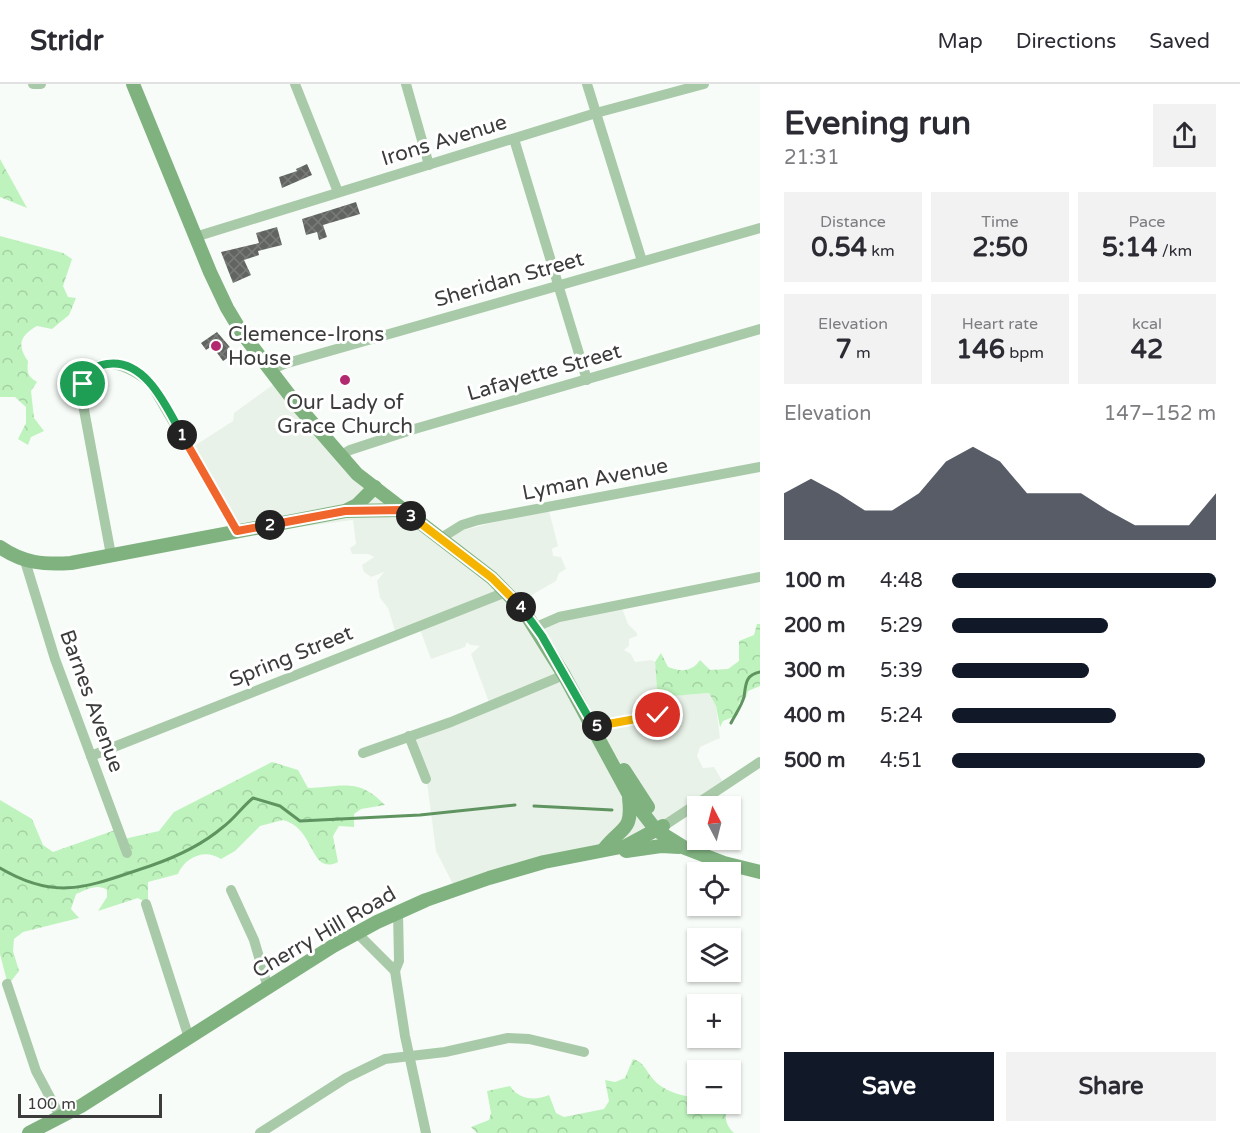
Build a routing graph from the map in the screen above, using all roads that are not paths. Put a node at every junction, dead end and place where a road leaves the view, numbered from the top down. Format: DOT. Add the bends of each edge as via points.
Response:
graph roads {
  1 [pos="33,84"];
  2 [pos="42,84"];
  3 [pos="133,84"];
  4 [pos="295,84"];
  5 [pos="406,84"];
  6 [pos="587,84"];
  7 [pos="704,84"];
  8 [pos="596,113"];
  9 [pos="514,139"];
  10 [pos="429,165"];
  11 [pos="338,192"];
  12 [pos="760,228"];
  13 [pos="195,237"];
  14 [pos="642,261"];
  15 [pos="559,284"];
  16 [pos="760,329"];
  17 [pos="271,370"];
  18 [pos="587,380"];
  19 [pos="340,456"];
  20 [pos="760,467"];
  21 [pos="357,474"];
  22 [pos="375,487"];
  23 [pos="351,508"];
  24 [pos="402,510"];
  25 [pos="237,531"];
  26 [pos="441,538"];
  27 [pos="0,547"];
  28 [pos="111,555"];
  29 [pos="25,561"];
  30 [pos="760,578"];
  31 [pos="506,592"];
  32 [pos="536,627"];
  33 [pos="564,675"];
  34 [pos="658,715"];
  35 [pos="594,727"];
  36 [pos="409,736"];
  37 [pos="363,753"];
  38 [pos="91,756"];
  39 [pos="760,762"];
  40 [pos="426,779"];
  41 [pos="628,795"];
  42 [pos="660,827"];
  43 [pos="685,848"];
  44 [pos="603,851"];
  45 [pos="127,853"];
  46 [pos="568,858"];
  47 [pos="760,870"];
  48 [pos="231,890"];
  49 [pos="146,904"];
  50 [pos="398,912"];
  51 [pos="357,933"];
  52 [pos="395,971"];
  53 [pos="7,984"];
  54 [pos="268,988"];
  55 [pos="189,1038"];
  56 [pos="584,1052"];
  57 [pos="409,1054"];
  58 [pos="61,1118"];
  59 [pos="29,1133"];
  60 [pos="260,1133"];
  61 [pos="426,1133"];
  1 -- 2 [label="street"];
  3 -- 13 [label="main road"];
  4 -- 11 [label="street"];
  5 -- 10 [label="street"];
  6 -- 8 [label="street"];
  7 -- 8 [label="street, Irons Avenue"];
  8 -- 9 [label="street, Irons Avenue"];
  8 -- 14 [label="street"];
  9 -- 10 [label="street, Irons Avenue"];
  9 -- 15 [label="street"];
  10 -- 11 [label="street, Irons Avenue"];
  11 -- 13 [label="street, Irons Avenue"];
  12 -- 14 [label="street, Sheridan Street"];
  13 -- 17 [label="main road" via="232,316"];
  14 -- 15 [label="street, Sheridan Street"];
  15 -- 17 [label="street, Sheridan Street"];
  15 -- 18 [label="street"];
  16 -- 18 [label="street, Lafayette Street"];
  17 -- 19 [label="main road"];
  18 -- 19 [label="street, Lafayette Street" via="411,430"];
  19 -- 21 [label="main road"];
  20 -- 26 [label="street, Lyman Avenue" via="478,520"];
  21 -- 22 [label="main road"];
  21 -- 23 [label="main road" via="357,494"];
  22 -- 23 [label="main road"];
  22 -- 24 [label="main road"];
  23 -- 24 [label="main road"];
  23 -- 25 [label="main road"];
  24 -- 26 [label="main road"];
  25 -- 28 [label="main road"];
  25 -- 28 [label="street" via="151,384 130,368 117,364 98,366 85,378 82,399"];
  26 -- 31 [label="main road"];
  27 -- 29 [label="main road"];
  28 -- 29 [label="main road" via="59,564"];
  29 -- 38 [label="street, Barnes Avenue" via="55,659"];
  30 -- 32 [label="street" via="559,616"];
  31 -- 32 [label="main road"];
  31 -- 38 [label="street, Spring Street"];
  32 -- 33 [label="main road"];
  33 -- 35 [label="main road"];
  33 -- 36 [label="street"];
  34 -- 35 [label="street"];
  35 -- 41 [label="main road"];
  35 -- 42 [label="main road"];
  36 -- 37 [label="street"];
  36 -- 40 [label="street"];
  38 -- 45 [label="street, Barnes Avenue"];
  39 -- 42 [label="street"];
  41 -- 42 [label="main road"];
  41 -- 44 [label="main road" via="631,811 627,826"];
  42 -- 43 [label="main road"];
  42 -- 44 [label="main road, Cherry Hill Road" via="626,846"];
  42 -- 47 [label="main road"];
  43 -- 46 [label="main road" via="661,846"];
  43 -- 47 [label="main road" via="724,863"];
  44 -- 46 [label="main road, Cherry Hill Road"];
  46 -- 50 [label="main road, Cherry Hill Road" via="489,878"];
  48 -- 54 [label="street" via="254,940"];
  49 -- 55 [label="street"];
  50 -- 51 [label="main road, Cherry Hill Road"];
  50 -- 52 [label="street" via="399,960"];
  51 -- 52 [label="street"];
  51 -- 54 [label="main road, Cherry Hill Road"];
  52 -- 57 [label="street"];
  53 -- 58 [label="street" via="36,1071"];
  54 -- 55 [label="main road, Cherry Hill Road"];
  55 -- 58 [label="main road, Cherry Hill Road"];
  56 -- 57 [label="street" via="508,1038 445,1052"];
  57 -- 60 [label="street" via="361,1070"];
  57 -- 61 [label="street"];
  58 -- 59 [label="main road, Cherry Hill Road"];
}
